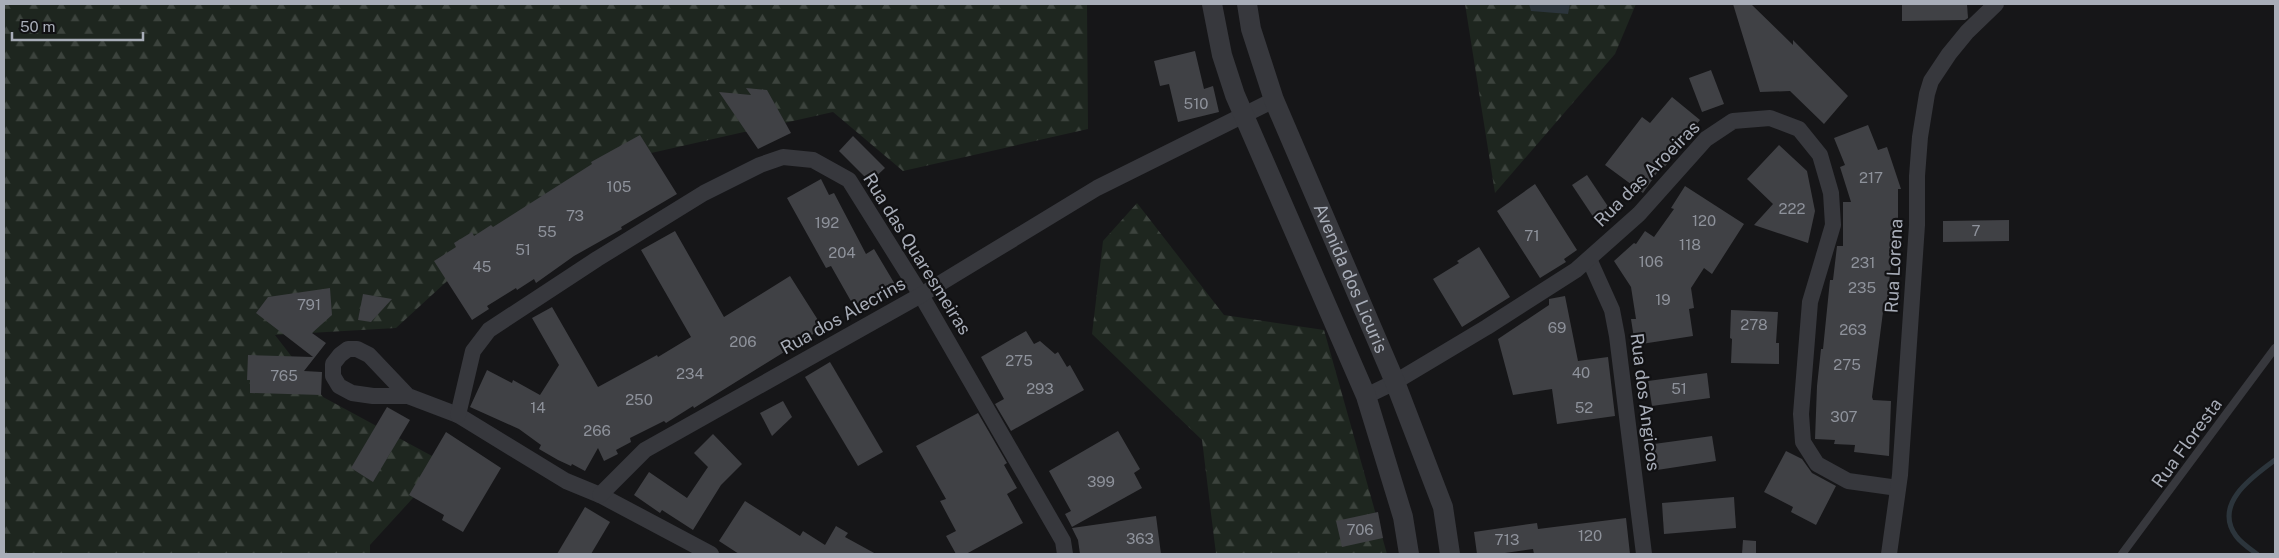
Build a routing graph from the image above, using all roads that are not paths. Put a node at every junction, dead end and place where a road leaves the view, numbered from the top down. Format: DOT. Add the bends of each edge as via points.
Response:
graph roads {
  1 [pos="1212,4"];
  2 [pos="1246,4"];
  3 [pos="1996,4"];
  4 [pos="1274,100"];
  5 [pos="1244,115"];
  6 [pos="1589,259"];
  7 [pos="921,295"];
  8 [pos="2275,348"];
  9 [pos="1395,382"];
  10 [pos="408,396"];
  11 [pos="1366,396"];
  12 [pos="458,415"];
  13 [pos="1898,488"];
  14 [pos="600,495"];
  15 [pos="711,554"];
  16 [pos="1065,554"];
  17 [pos="1409,554"];
  18 [pos="1450,554"];
  19 [pos="1644,554"];
  20 [pos="1888,554"];
  21 [pos="2122,554"];
  1 -- 5 [label="street, Avenida dos Licuris" via="1222,55"];
  2 -- 4 [label="street, Avenida dos Licuris"];
  3 -- 13 [label="street, Rua Lorena" via="1949,54 1927,94 1917,176 1918,225"];
  4 -- 5 [label="street, Rua dos Alecrins"];
  4 -- 9 [label="street, Avenida dos Licuris"];
  5 -- 7 [label="street, Rua dos Alecrins" via="1097,188"];
  5 -- 11 [label="street, Avenida dos Licuris"];
  6 -- 9 [label="street, Rua das Aroeiras" via="1487,327"];
  6 -- 13 [label="street, Rua das Aroeiras" via="1639,214 1706,139 1733,121 1770,118 1799,130 1820,155 1831,193 1833,225 1810,302 1802,397 1803,442 1817,464 1848,481"];
  6 -- 19 [label="street, Rua dos Angicos" via="1612,310 1618,336"];
  7 -- 12 [label="street, Rua das Quaresmeiras" via="849,180 813,160 782,157 704,193 489,330 473,351"];
  7 -- 14 [label="street, Rua dos Alecrins" via="646,450"];
  7 -- 16 [label="street, Rua das Quaresmeiras" via="1063,541"];
  8 -- 21 [label="lane, Rua Floresta"];
  9 -- 11 [label="street, Rua das Aroeiras"];
  9 -- 18 [label="street, Avenida dos Licuris" via="1443,507"];
  10 -- 12 [label="street"];
  11 -- 17 [label="street, Avenida dos Licuris" via="1403,517"];
  12 -- 14 [label="street" via="566,481"];
  13 -- 20 [label="street, Rua Lorena"];
  14 -- 15 [label="street"];
}
